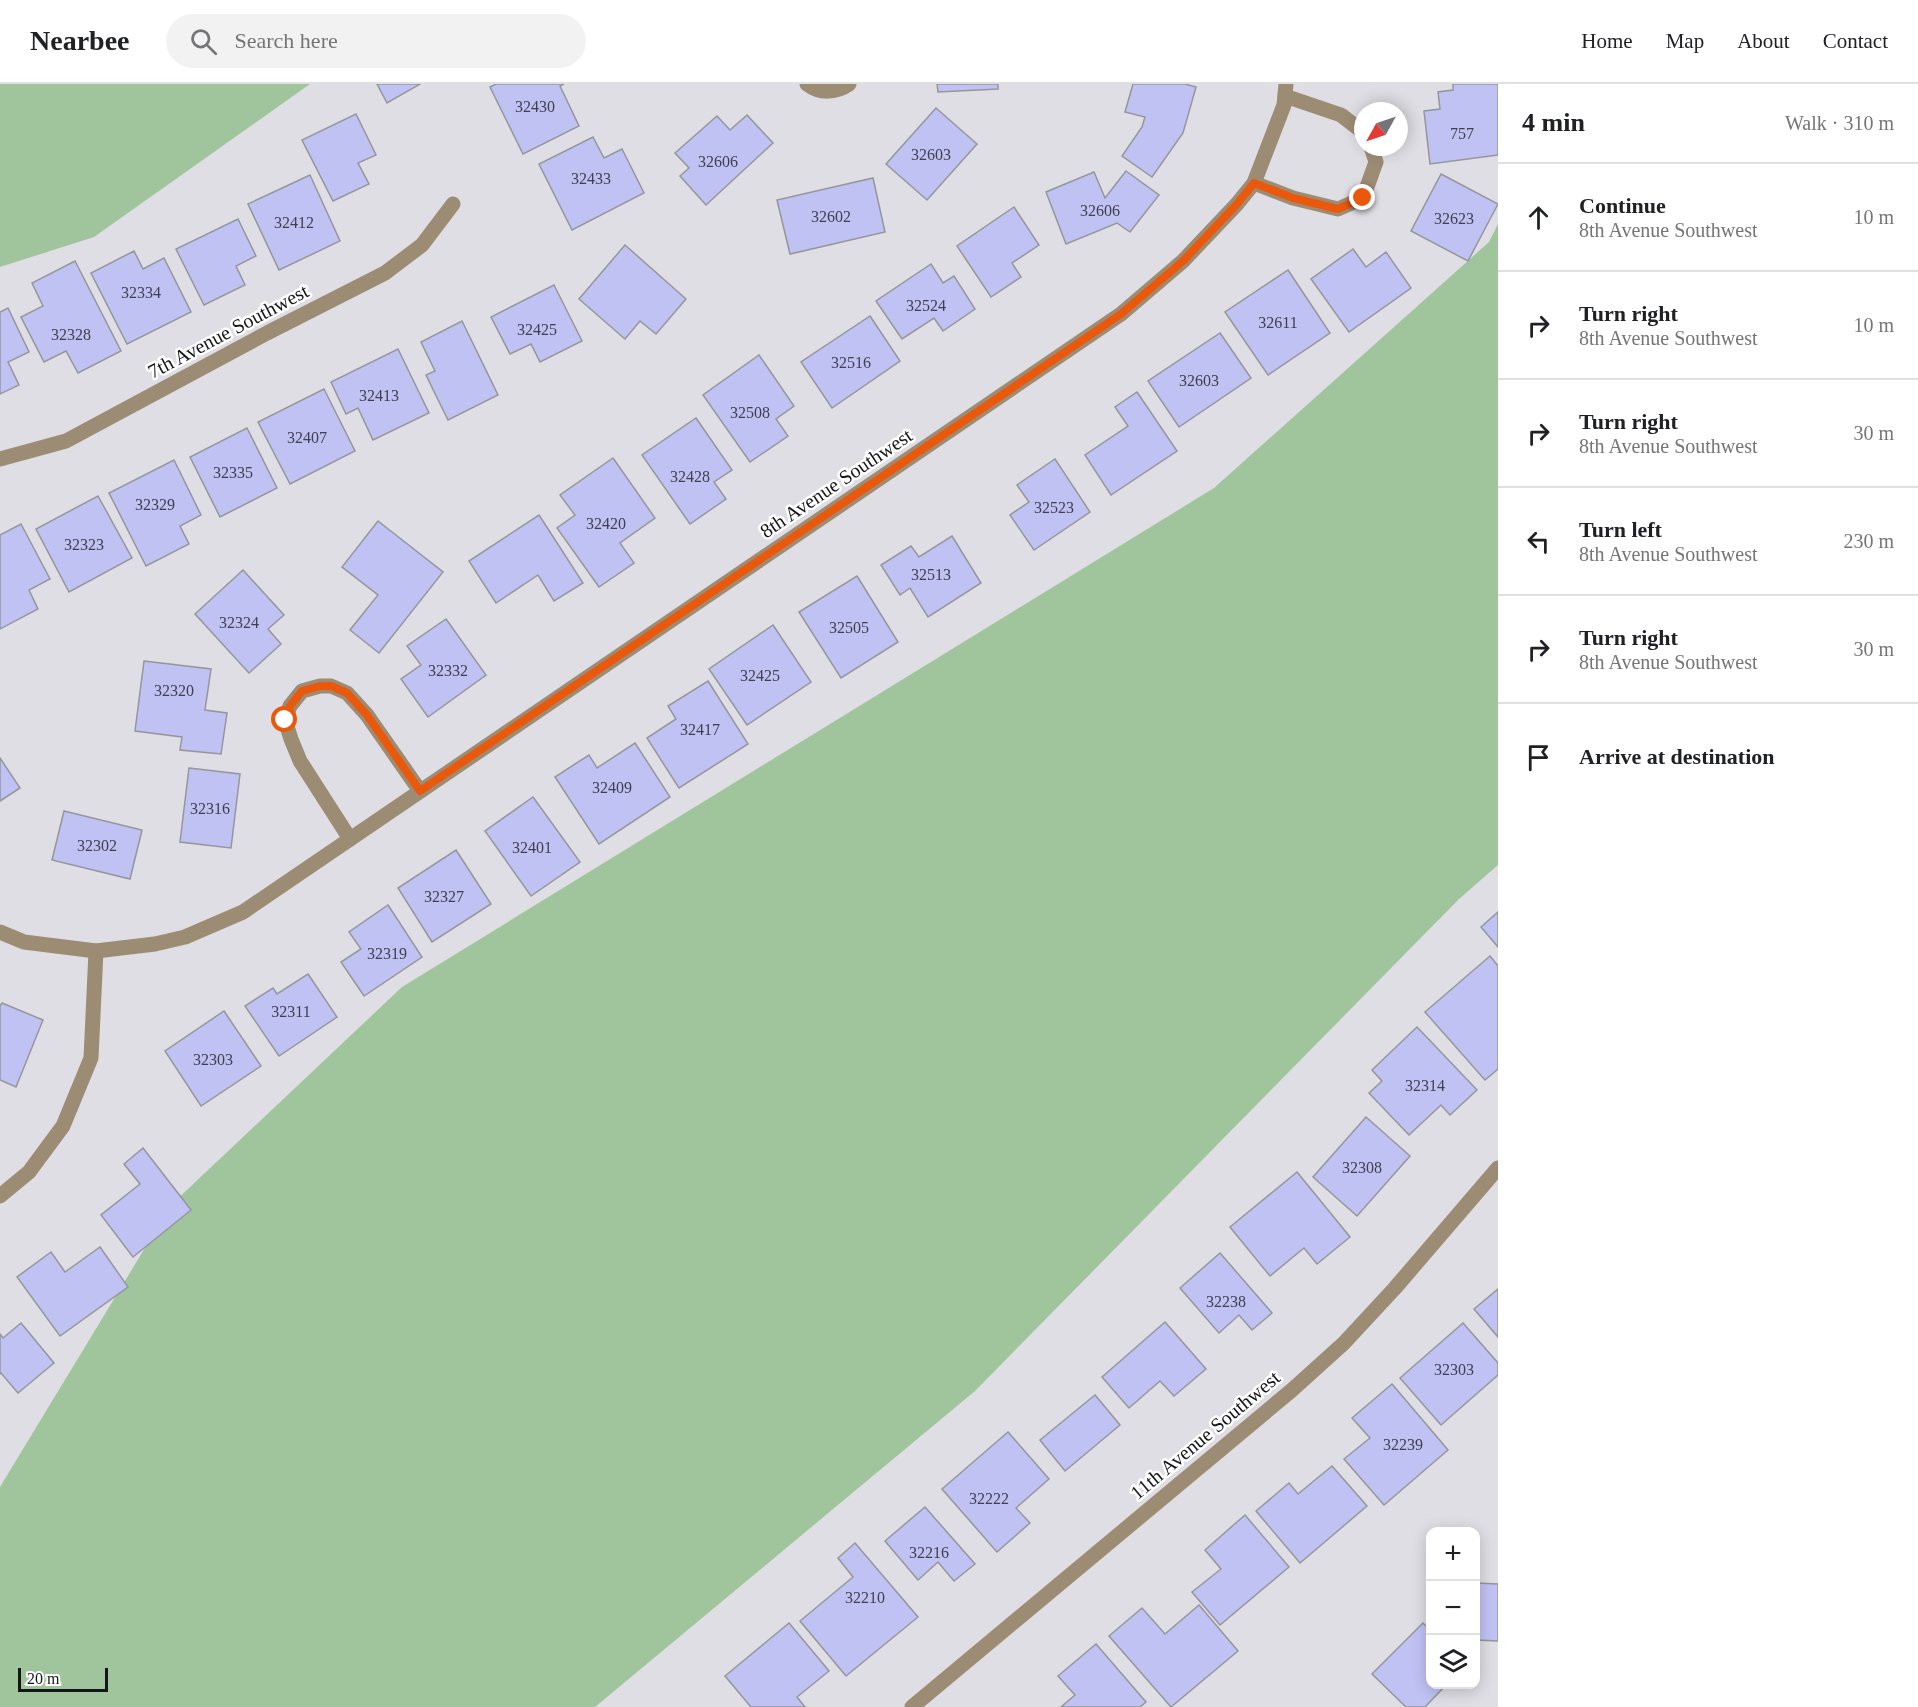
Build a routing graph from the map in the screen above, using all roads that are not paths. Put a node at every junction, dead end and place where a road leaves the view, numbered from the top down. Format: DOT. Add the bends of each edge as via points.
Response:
graph roads {
  1 [pos="807,84"];
  2 [pos="849,84"];
  3 [pos="1286,90"];
  4 [pos="1354,125"];
  5 [pos="1374,156"];
  6 [pos="1254,183"];
  7 [pos="453,204"];
  8 [pos="0,459"];
  9 [pos="420,791"];
  10 [pos="350,839"];
  11 [pos="0,932"];
  12 [pos="96,951"];
  13 [pos="1498,1168"];
  14 [pos="0,1196"];
  15 [pos="912,1707"];
  1 -- 2 [label="street" via="824,91"];
  3 -- 4 [label="street"];
  3 -- 6 [label="street, 8th Avenue Southwest" via="1270,146"];
  5 -- 6 [label="street" via="1376,162 1363,198 1338,209"];
  6 -- 9 [label="street, 8th Avenue Southwest" via="1183,261 1121,314"];
  7 -- 8 [label="street, 7th Avenue Southwest" via="422,245 385,273 66,441"];
  9 -- 10 [label="street, 8th Avenue Southwest"];
  9 -- 10 [label="street" via="347,693 331,686 302,691 285,720 291,739 300,761"];
  10 -- 12 [label="street, 8th Avenue Southwest" via="243,912 185,937"];
  11 -- 12 [label="street, 8th Avenue Southwest" via="24,942"];
  12 -- 14 [label="street" via="91,1058 63,1126 29,1172"];
  13 -- 15 [label="street, 11th Avenue Southwest" via="1344,1343"];
}
